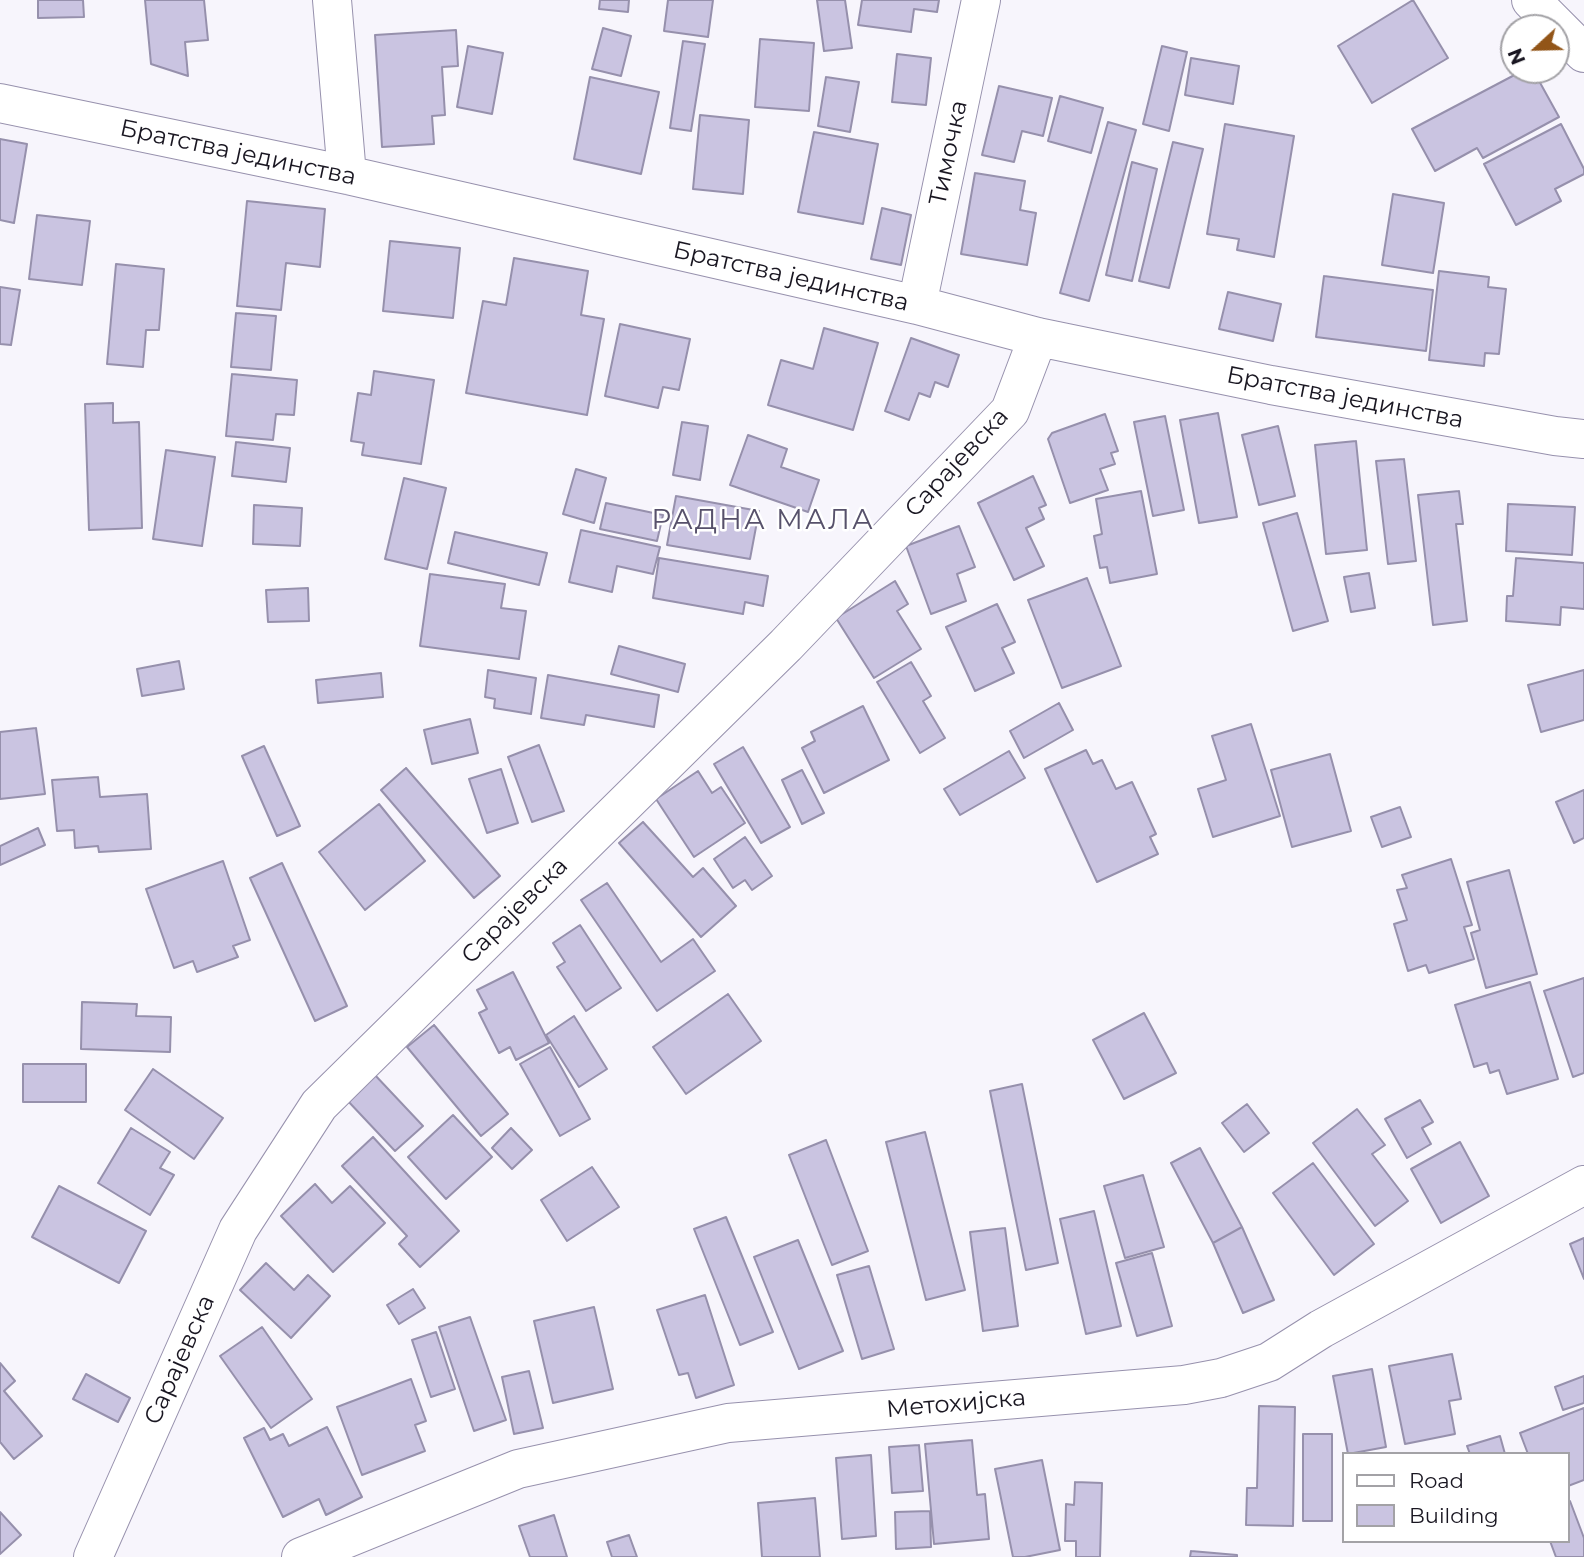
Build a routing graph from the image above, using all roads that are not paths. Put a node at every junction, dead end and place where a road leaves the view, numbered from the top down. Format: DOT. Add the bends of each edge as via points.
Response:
graph roads {
  1 [pos="332,0"];
  2 [pos="981,0"];
  3 [pos="1531,0"];
  4 [pos="1584,54"];
  5 [pos="0,103"];
  6 [pos="347,175"];
  7 [pos="917,305"];
  8 [pos="1038,337"];
  9 [pos="1584,439"];
  10 [pos="1584,1185"];
  11 [pos="93,1557"];
  12 [pos="301,1557"];
  1 -- 6 [label="street"];
  2 -- 7 [label="street, Тимочка"];
  3 -- 4 [label="street"];
  5 -- 6 [label="street, Братства јединства"];
  6 -- 7 [label="street, Братства јединства"];
  7 -- 8 [label="street, Братства јединства"];
  8 -- 9 [label="street, Братства јединства" via="1271,385"];
  8 -- 11 [label="street, Сарајевска" via="1010,411 786,645 319,1105 237,1230"];
  10 -- 12 [label="street, Метохијска" via="1269,1362 1221,1378 1184,1385 728,1423 518,1469"];
}
